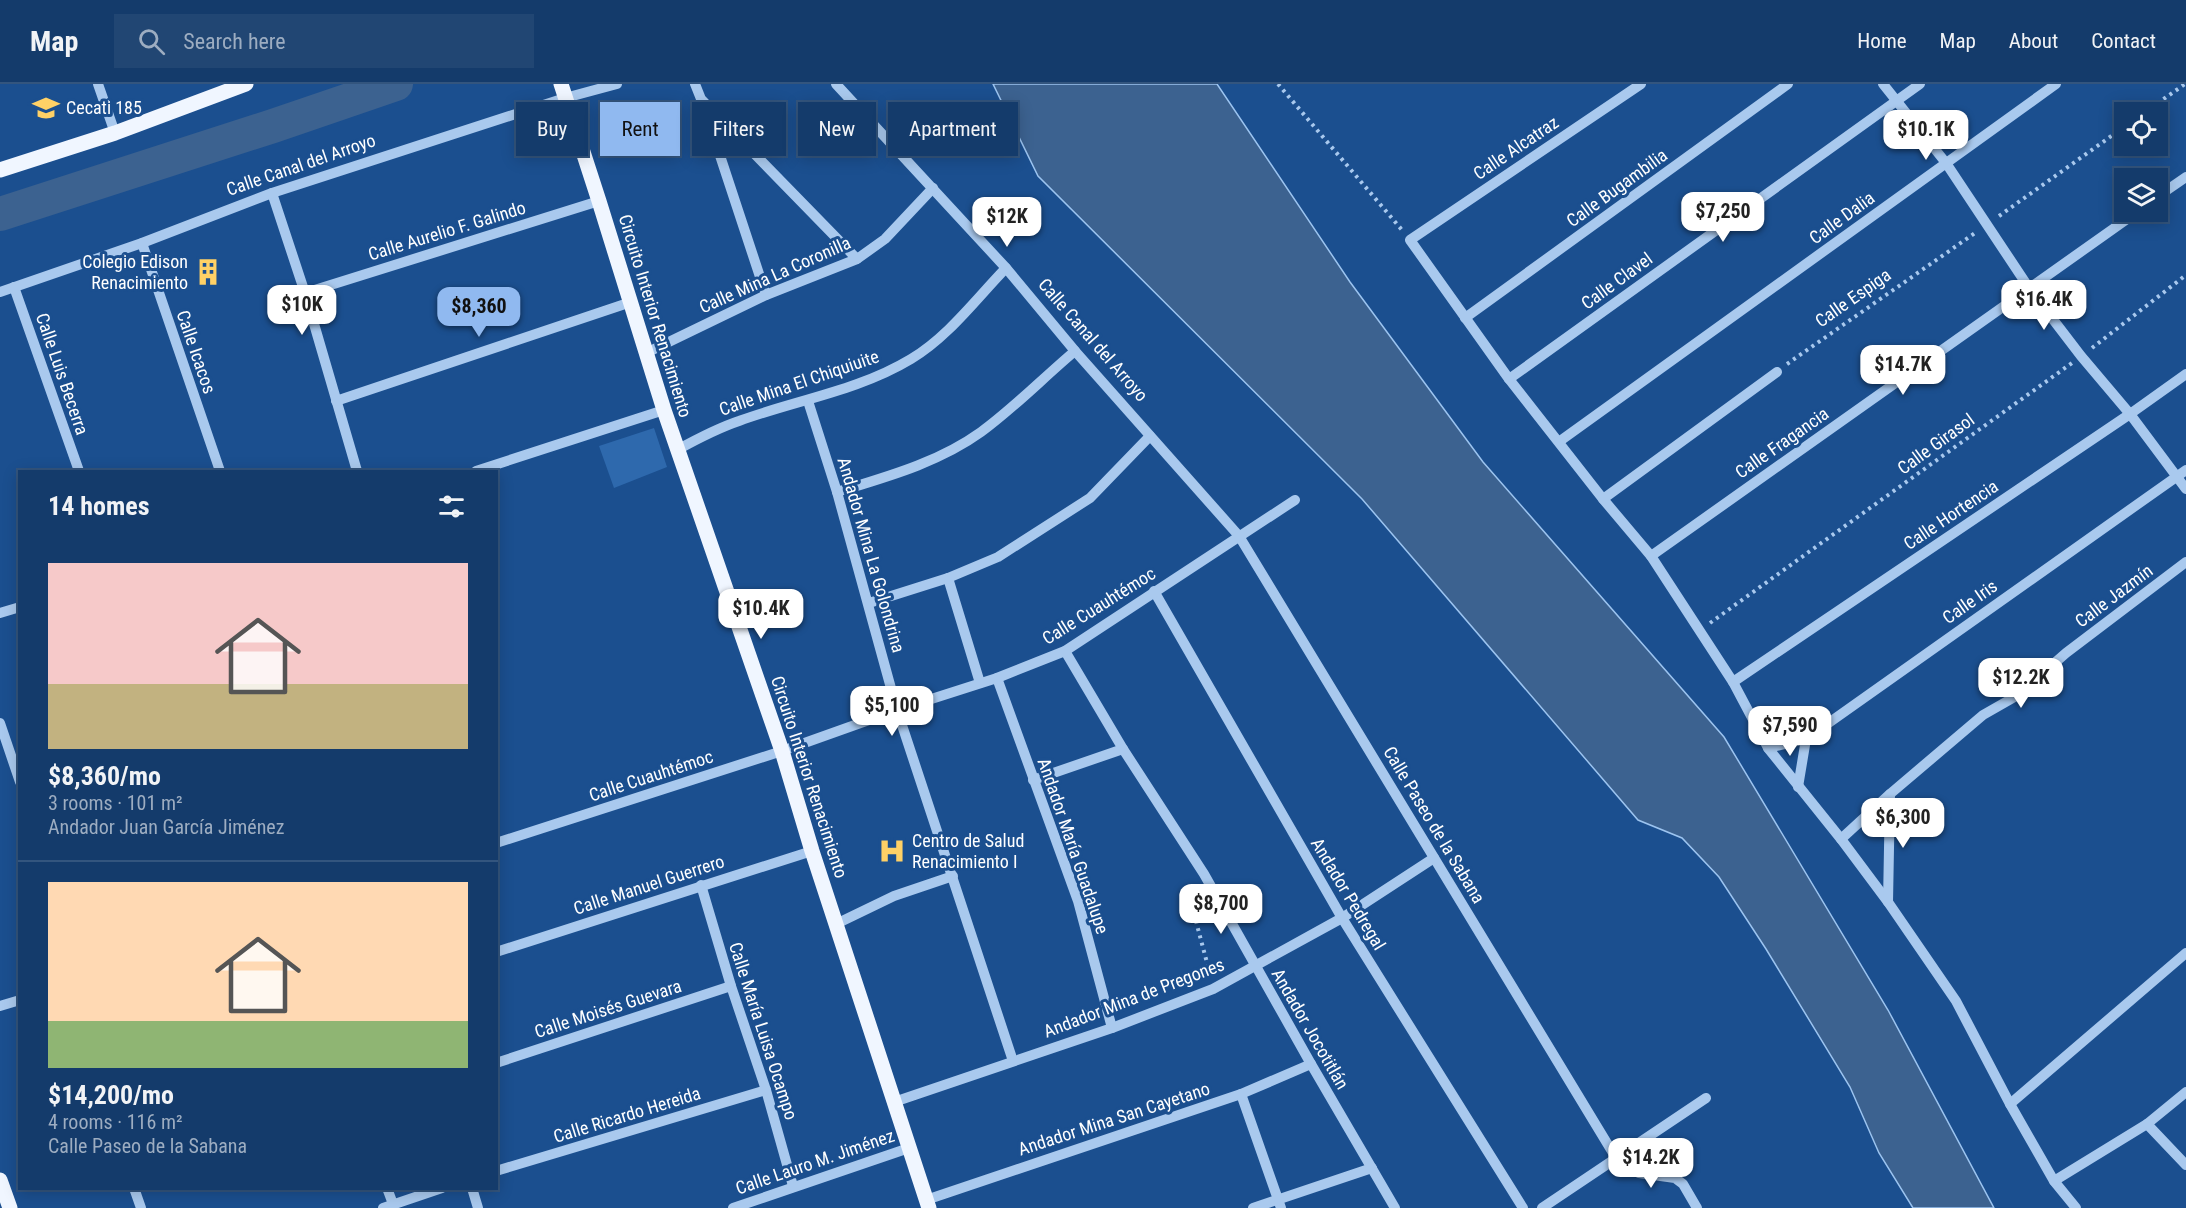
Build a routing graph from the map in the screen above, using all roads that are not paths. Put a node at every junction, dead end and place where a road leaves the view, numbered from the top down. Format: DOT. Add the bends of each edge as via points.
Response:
graph roads {
  1 [pos="98,84"];
  2 [pos="246,84"];
  3 [pos="617,84"];
  4 [pos="695,84"];
  5 [pos="836,84"];
  6 [pos="1641,84"];
  7 [pos="1788,84"];
  8 [pos="1883,84"];
  9 [pos="1920,84"];
  10 [pos="2056,84"];
  11 [pos="218,89"];
  12 [pos="563,91"];
  13 [pos="701,99"];
  14 [pos="1897,101"];
  15 [pos="115,133"];
  16 [pos="1946,163"];
  17 [pos="0,170"];
  18 [pos="2186,177"];
  19 [pos="933,188"];
  20 [pos="2168,189"];
  21 [pos="272,193"];
  22 [pos="599,201"];
  23 [pos="2123,222"];
  24 [pos="142,243"];
  25 [pos="857,259"];
  26 [pos="1006,268"];
  27 [pos="14,287"];
  28 [pos="2029,288"];
  29 [pos="0,292"];
  30 [pos="305,292"];
  31 [pos="765,295"];
  32 [pos="631,302"];
  33 [pos="1465,318"];
  34 [pos="1075,351"];
  35 [pos="646,352"];
  36 [pos="1777,372"];
  37 [pos="2186,374"];
  38 [pos="1509,379"];
  39 [pos="336,401"];
  40 [pos="808,401"];
  41 [pos="664,410"];
  42 [pos="2130,414"];
  43 [pos="1150,436"];
  44 [pos="1560,441"];
  45 [pos="677,450"];
  46 [pos="79,470"];
  47 [pos="220,470"];
  48 [pos="357,470"];
  49 [pos="479,470"];
  50 [pos="2182,474"];
  51 [pos="2186,489"];
  52 [pos="837,492"];
  53 [pos="1604,499"];
  54 [pos="1294,500"];
  55 [pos="1239,537"];
  56 [pos="1651,556"];
  57 [pos="2186,562"];
  58 [pos="948,578"];
  59 [pos="1154,591"];
  60 [pos="869,603"];
  61 [pos="18,608"];
  62 [pos="0,613"];
  63 [pos="1065,651"];
  64 [pos="997,678"];
  65 [pos="1733,681"];
  66 [pos="980,683"];
  67 [pos="897,710"];
  68 [pos="0,723"];
  69 [pos="1806,739"];
  70 [pos="1122,748"];
  71 [pos="1768,748"];
  72 [pos="782,751"];
  73 [pos="18,776"];
  74 [pos="1033,780"];
  75 [pos="1798,787"];
  76 [pos="1890,794"];
  77 [pos="1841,839"];
  78 [pos="498,842"];
  79 [pos="812,851"];
  80 [pos="1434,858"];
  81 [pos="953,876"];
  82 [pos="700,885"];
  83 [pos="1888,902"];
  84 [pos="1342,918"];
  85 [pos="836,924"];
  86 [pos="498,951"];
  87 [pos="2186,952"];
  88 [pos="1255,967"];
  89 [pos="730,986"];
  90 [pos="18,1001"];
  91 [pos="0,1006"];
  92 [pos="1112,1028"];
  93 [pos="1013,1061"];
  94 [pos="498,1062"];
  95 [pos="1311,1064"];
  96 [pos="766,1090"];
  97 [pos="2186,1092"];
  98 [pos="1241,1094"];
  99 [pos="1706,1098"];
  100 [pos="894,1102"];
  101 [pos="2010,1104"];
  102 [pos="2147,1124"];
  103 [pos="909,1148"];
  104 [pos="1616,1158"];
  105 [pos="2186,1165"];
  106 [pos="1372,1168"];
  107 [pos="498,1170"];
  108 [pos="0,1180"];
  109 [pos="2054,1181"];
  110 [pos="793,1186"];
  111 [pos="135,1190"];
  112 [pos="387,1190"];
  113 [pos="436,1190"];
  114 [pos="473,1190"];
  115 [pos="927,1204"];
  116 [pos="1280,1204"];
  117 [pos="388,1206"];
  118 [pos="10,1208"];
  119 [pos="141,1208"];
  120 [pos="478,1208"];
  121 [pos="733,1208"];
  122 [pos="1253,1208"];
  123 [pos="1395,1208"];
  124 [pos="1523,1208"];
  125 [pos="1542,1208"];
  126 [pos="1698,1208"];
  127 [pos="2076,1208"];
  1 -- 15 [label="street"];
  2 -- 11 [label="main road"];
  3 -- 12 [label="street, Calle Canal del Arroyo"];
  4 -- 13 [label="street"];
  5 -- 19 [label="street, Calle Canal del Arroyo"];
  6 -- 33 [label="street, Calle Alcatraz" via="1410,240"];
  7 -- 33 [label="street, Calle Bugambilia"];
  8 -- 14 [label="street"];
  9 -- 14 [label="street, Calle Clavel"];
  10 -- 16 [label="street, Calle Dalia"];
  11 -- 15 [label="main road"];
  12 -- 21 [label="street, Calle Canal del Arroyo"];
  12 -- 22 [label="main road, Circuito Interior Renacimiento"];
  13 -- 25 [label="street"];
  13 -- 31 [label="street"];
  14 -- 16 [label="street"];
  14 -- 38 [label="street, Calle Clavel"];
  15 -- 17 [label="main road"];
  16 -- 28 [label="street"];
  16 -- 44 [label="street, Calle Dalia"];
  18 -- 20 [label="street"];
  19 -- 25 [label="street, Calle Mina La Coronilla" via="885,239"];
  19 -- 26 [label="street, Calle Canal del Arroyo"];
  21 -- 24 [label="street, Calle Canal del Arroyo"];
  21 -- 30 [label="street"];
  22 -- 30 [label="street, Calle Aurelio F. Galindo"];
  22 -- 32 [label="main road, Circuito Interior Renacimiento"];
  23 -- 28 [label="street, Calle Fragancia"];
  24 -- 27 [label="street, Calle Canal del Arroyo"];
  24 -- 47 [label="street, Calle Icacos"];
  25 -- 31 [label="street, Calle Mina La Coronilla"];
  26 -- 34 [label="street, Calle Canal del Arroyo"];
  26 -- 40 [label="street, Calle Mina El Chiquiuite" via="935,343 910,360"];
  27 -- 29 [label="street, Calle Canal del Arroyo"];
  27 -- 46 [label="street, Calle Luis Becerra"];
  28 -- 42 [label="street"];
  28 -- 56 [label="street, Calle Fragancia"];
  30 -- 39 [label="street"];
  31 -- 35 [label="street, Calle Mina La Coronilla"];
  32 -- 35 [label="main road, Circuito Interior Renacimiento"];
  32 -- 39 [label="street"];
  33 -- 38 [label="street"];
  34 -- 43 [label="street, Calle Canal del Arroyo"];
  34 -- 52 [label="street" via="980,432 896,475"];
  35 -- 41 [label="main road, Circuito Interior Renacimiento"];
  36 -- 53 [label="street"];
  37 -- 42 [label="street, Calle Hortencia"];
  38 -- 44 [label="street"];
  39 -- 48 [label="street"];
  40 -- 45 [label="street, Calle Mina El Chiquiuite" via="740,420"];
  40 -- 52 [label="street, Andador Mina La Golondrina"];
  41 -- 45 [label="main road, Circuito Interior Renacimiento"];
  41 -- 49 [label="street"];
  42 -- 50 [label="street"];
  42 -- 65 [label="street, Calle Hortencia"];
  43 -- 55 [label="street, Calle Paseo de la Sabana"];
  43 -- 58 [label="street" via="1089,498 998,556"];
  44 -- 53 [label="street"];
  45 -- 72 [label="main road, Circuito Interior Renacimiento"];
  50 -- 51 [label="street"];
  50 -- 69 [label="street, Calle Iris"];
  52 -- 60 [label="street, Andador Mina La Golondrina"];
  53 -- 56 [label="street"];
  54 -- 55 [label="street, Calle Cuauhtémoc"];
  55 -- 59 [label="street, Calle Cuauhtémoc"];
  55 -- 80 [label="street, Calle Paseo de la Sabana"];
  56 -- 65 [label="street"];
  57 -- 76 [label="street, Calle Jazmín" via="2066,653 2018,695 1983,715"];
  58 -- 60 [label="street"];
  58 -- 66 [label="street"];
  59 -- 63 [label="street, Calle Cuauhtémoc"];
  59 -- 84 [label="street, Andador Pedregal"];
  60 -- 67 [label="street, Andador Mina La Golondrina"];
  61 -- 62 [label="street"];
  63 -- 64 [label="street, Calle Cuauhtémoc"];
  63 -- 70 [label="street, Andador Jocotitlán"];
  64 -- 66 [label="street, Calle Cuauhtémoc"];
  64 -- 74 [label="street, Andador María Guadalupe"];
  65 -- 71 [label="street"];
  66 -- 67 [label="street, Calle Cuauhtémoc"];
  67 -- 72 [label="street, Calle Cuauhtémoc"];
  67 -- 81 [label="street, Andador Mina La Golondrina"];
  68 -- 73 [label="street"];
  69 -- 71 [label="street, Calle Iris"];
  69 -- 75 [label="street"];
  70 -- 74 [label="street"];
  70 -- 88 [label="street, Andador Jocotitlán" via="1204,874"];
  71 -- 75 [label="street"];
  72 -- 78 [label="street, Calle Cuauhtémoc"];
  72 -- 79 [label="main road, Circuito Interior Renacimiento"];
  74 -- 92 [label="street, Andador María Guadalupe" via="1078,901"];
  75 -- 77 [label="street"];
  76 -- 77 [label="street, Calle Jazmín"];
  76 -- 83 [label="street"];
  77 -- 83 [label="street"];
  79 -- 82 [label="street, Calle Manuel Guerrero"];
  79 -- 85 [label="main road, Circuito Interior Renacimiento"];
  80 -- 84 [label="street, Andador Mina de Pregones"];
  80 -- 104 [label="street, Calle Paseo de la Sabana"];
  81 -- 85 [label="street" via="894,896"];
  81 -- 93 [label="street, Andador Mina La Golondrina"];
  82 -- 86 [label="street, Calle Manuel Guerrero"];
  82 -- 89 [label="street, Calle María Luisa Ocampo"];
  83 -- 101 [label="street" via="1956,1001"];
  84 -- 88 [label="street, Andador Mina de Pregones"];
  84 -- 124 [label="street, Andador Pedregal"];
  85 -- 100 [label="main road, Circuito Interior Renacimiento"];
  87 -- 101 [label="street"];
  88 -- 92 [label="street, Andador Mina de Pregones" via="1213,989"];
  88 -- 95 [label="street, Andador Jocotitlán"];
  89 -- 94 [label="street, Calle Moisés Guevara"];
  89 -- 96 [label="street, Calle María Luisa Ocampo"];
  90 -- 91 [label="street"];
  92 -- 93 [label="street, Andador Mina de Pregones"];
  93 -- 100 [label="street, Andador Mina de Pregones"];
  95 -- 98 [label="street, Andador Mina San Cayetano"];
  95 -- 106 [label="street, Andador Jocotitlán"];
  96 -- 107 [label="street, Calle Ricardo Hereida"];
  96 -- 110 [label="street, Calle María Luisa Ocampo"];
  97 -- 102 [label="street"];
  98 -- 115 [label="street, Andador Mina San Cayetano"];
  98 -- 116 [label="street"];
  99 -- 104 [label="street"];
  100 -- 103 [label="main road, Circuito Interior Renacimiento"];
  101 -- 109 [label="street"];
  102 -- 105 [label="street"];
  102 -- 109 [label="street"];
  103 -- 110 [label="street, Calle Lauro M. Jiménez"];
  103 -- 115 [label="main road, Circuito Interior Renacimiento"];
  104 -- 125 [label="street"];
  104 -- 126 [label="street, Calle Paseo de la Sabana" via="1639,1173 1675,1178"];
  106 -- 116 [label="street"];
  106 -- 123 [label="street, Andador Jocotitlán"];
  108 -- 118 [label="main road"];
  109 -- 127 [label="street"];
  110 -- 121 [label="street, Calle Lauro M. Jiménez"];
  111 -- 119 [label="street"];
  112 -- 117 [label="street"];
  113 -- 117 [label="street"];
  114 -- 120 [label="street"];
  116 -- 122 [label="street"];
}
